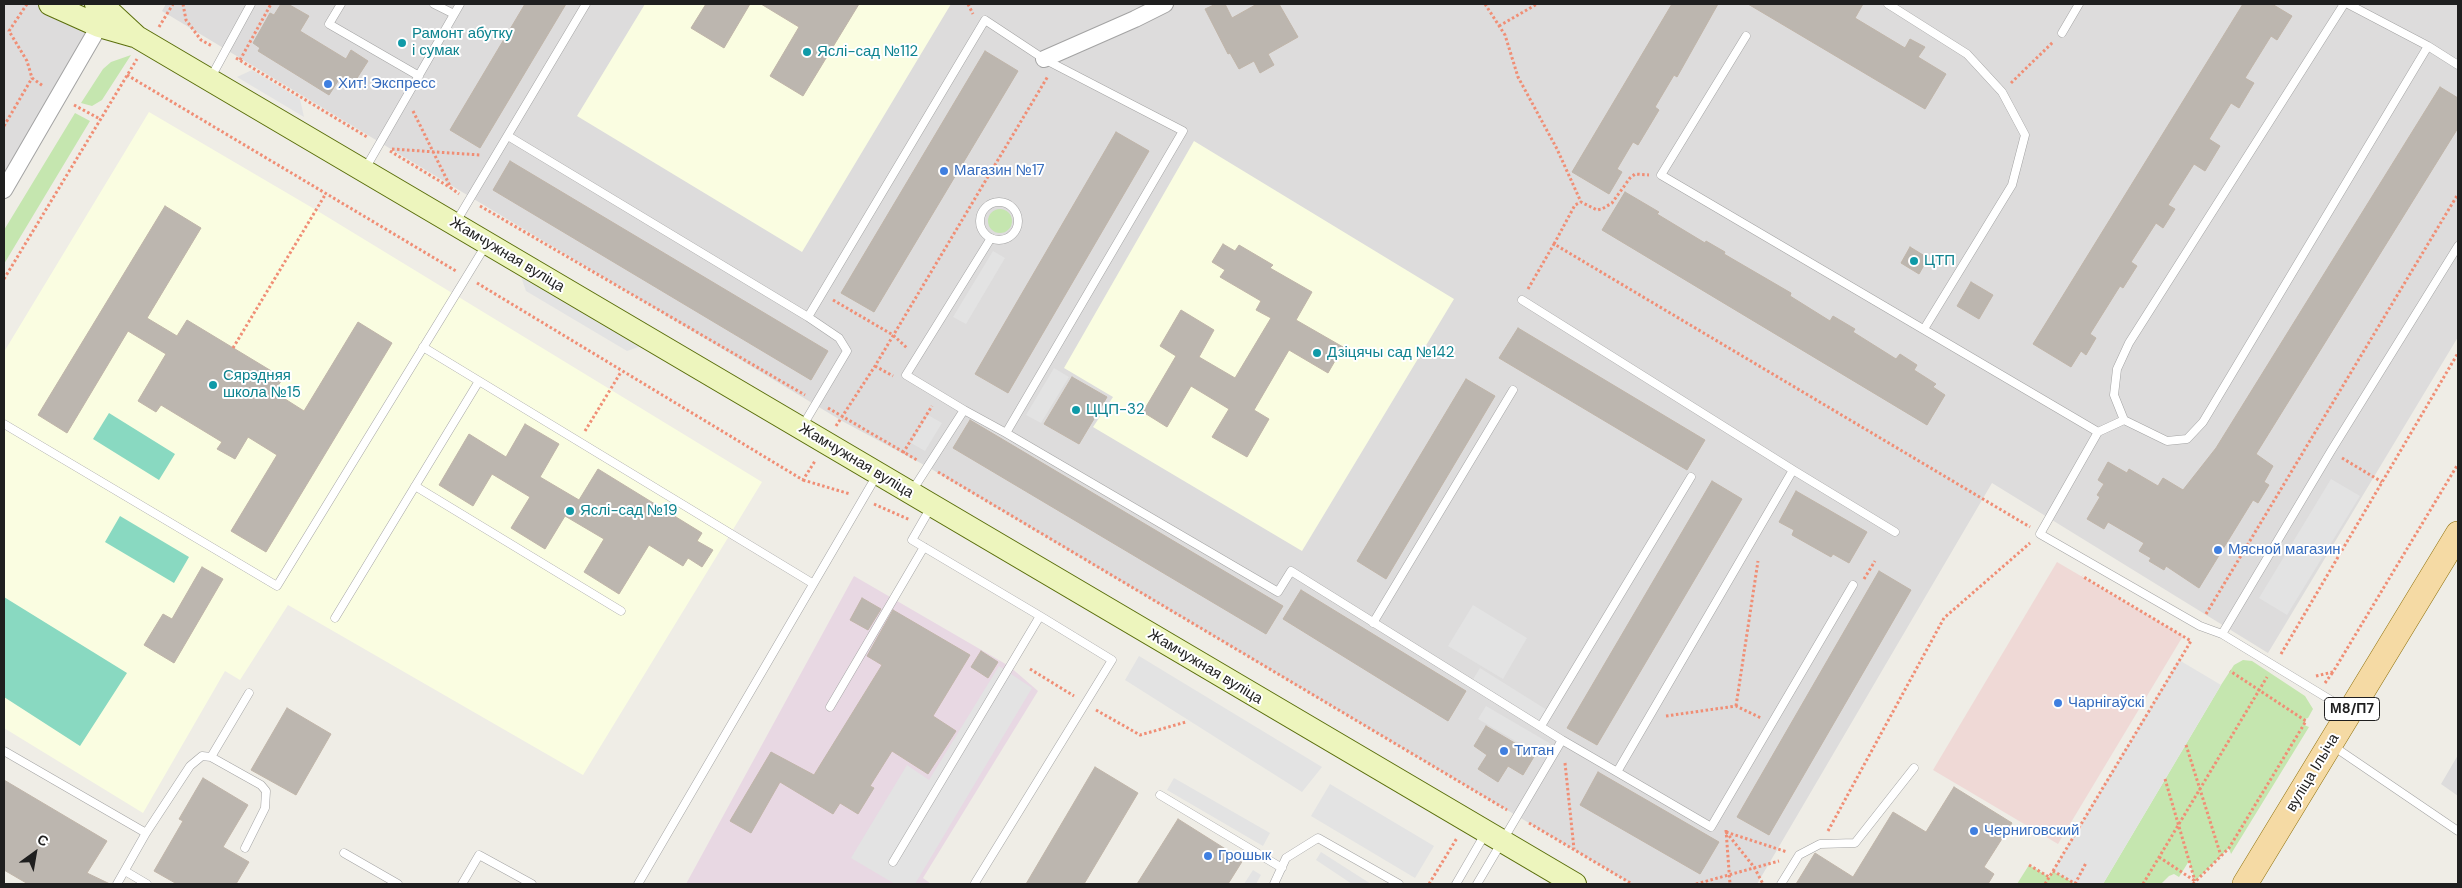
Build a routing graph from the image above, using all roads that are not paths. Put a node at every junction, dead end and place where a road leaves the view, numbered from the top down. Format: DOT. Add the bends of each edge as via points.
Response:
graph roads {
  1 [pos="50,4"];
  2 [pos="251,4"];
  3 [pos="341,4"];
  4 [pos="434,4"];
  5 [pos="460,4"];
  6 [pos="586,4"];
  7 [pos="1165,4"];
  8 [pos="1888,4"];
  9 [pos="2079,4"];
  10 [pos="2344,4"];
  11 [pos="2348,4"];
  12 [pos="104,11"];
  13 [pos="454,14"];
  14 [pos="2062,33"];
  15 [pos="1746,36"];
  16 [pos="2428,46"];
  17 [pos="1044,59"];
  18 [pos="2458,66"];
  19 [pos="419,76"];
  20 [pos="210,79"];
  21 [pos="508,136"];
  22 [pos="365,169"];
  23 [pos="4,190"];
  24 [pos="455,223"];
  25 [pos="991,238"];
  26 [pos="487,243"];
  27 [pos="2458,246"];
  28 [pos="1522,300"];
  29 [pos="808,317"];
  30 [pos="1924,329"];
  31 [pos="423,347"];
  32 [pos="479,381"];
  33 [pos="1512,390"];
  34 [pos="964,410"];
  35 [pos="2124,420"];
  36 [pos="4,424"];
  37 [pos="802,428"];
  38 [pos="2098,432"];
  39 [pos="1006,433"];
  40 [pos="1793,470"];
  41 [pos="878,473"];
  42 [pos="1691,477"];
  43 [pos="415,486"];
  44 [pos="910,493"];
  45 [pos="932,506"];
  46 [pos="1895,532"];
  47 [pos="2458,534"];
  48 [pos="924,547"];
  49 [pos="812,582"];
  50 [pos="1853,585"];
  51 [pos="621,611"];
  52 [pos="1040,616"];
  53 [pos="336,618"];
  54 [pos="1373,623"];
  55 [pos="2222,634"];
  56 [pos="249,693"];
  57 [pos="830,707"];
  58 [pos="2350,712"];
  59 [pos="1541,726"];
  60 [pos="1562,740"];
  61 [pos="2331,744"];
  62 [pos="4,752"];
  63 [pos="211,757"];
  64 [pos="1914,768"];
  65 [pos="1617,772"];
  66 [pos="1160,795"];
  67 [pos="2458,831"];
  68 [pos="146,833"];
  69 [pos="1494,837"];
  70 [pos="245,848"];
  71 [pos="344,853"];
  72 [pos="893,862"];
  73 [pos="1282,868"];
  74 [pos="125,871"];
  75 [pos="975,883"];
  76 [pos="117,884"];
  77 [pos="148,884"];
  78 [pos="398,884"];
  79 [pos="462,884"];
  80 [pos="532,884"];
  81 [pos="638,884"];
  82 [pos="1274,884"];
  83 [pos="1399,884"];
  84 [pos="1456,884"];
  85 [pos="1477,884"];
  86 [pos="1575,884"];
  87 [pos="1781,884"];
  88 [pos="2246,884"];
  1 -- 12 [label="main road, Жамчужная вуліца"];
  2 -- 20 [label="lane"];
  3 -- 19 [label="lane" via="329,24"];
  4 -- 13 [label="lane"];
  5 -- 13 [label="lane"];
  6 -- 21 [label="lane"];
  7 -- 17 [label="street"];
  8 -- 30 [label="lane" via="1967,54 2002,92 2025,135 2012,185"];
  9 -- 14 [label="lane"];
  10 -- 35 [label="lane" via="2128,343 2118,369 2114,395"];
  11 -- 16 [label="lane"];
  12 -- 20 [label="main road, Жамчужная вуліца" via="138,37"];
  12 -- 23 [label="street"];
  13 -- 19 [label="lane"];
  15 -- 30 [label="lane" via="1661,175"];
  16 -- 18 [label="lane"];
  16 -- 35 [label="lane" via="2203,422 2187,439 2167,440"];
  17 -- 29 [label="lane" via="985,20"];
  17 -- 39 [label="lane" via="1183,131"];
  19 -- 22 [label="lane"];
  20 -- 22 [label="main road, Жамчужная вуліца"];
  21 -- 24 [label="lane"];
  21 -- 29 [label="lane"];
  22 -- 24 [label="main road, Жамчужная вуліца"];
  24 -- 26 [label="main road, Жамчужная вуліца"];
  25 -- 25 [label="lane" via="1010,237 1017,228 1015,210 1003,202 990,204 981,214 983,231"];
  25 -- 34 [label="lane" via="906,375"];
  26 -- 31 [label="lane"];
  26 -- 37 [label="main road, Жамчужная вуліца"];
  27 -- 55 [label="lane"];
  28 -- 40 [label="lane"];
  29 -- 37 [label="lane" via="838,338 846,351"];
  30 -- 38 [label="lane"];
  31 -- 32 [label="lane"];
  31 -- 36 [label="lane" via="277,586"];
  32 -- 43 [label="lane"];
  32 -- 49 [label="lane"];
  33 -- 54 [label="lane"];
  34 -- 39 [label="lane"];
  34 -- 44 [label="lane"];
  35 -- 38 [label="lane"];
  37 -- 41 [label="main road, Жамчужная вуліца"];
  38 -- 55 [label="lane" via="2040,534 2200,626"];
  39 -- 54 [label="lane" via="1278,592 1291,571"];
  40 -- 46 [label="lane"];
  40 -- 65 [label="lane"];
  41 -- 44 [label="main road, Жамчужная вуліца"];
  41 -- 49 [label="lane"];
  42 -- 59 [label="lane"];
  43 -- 51 [label="lane"];
  43 -- 53 [label="lane"];
  44 -- 45 [label="main road, Жамчужная вуліца"];
  45 -- 48 [label="lane" via="912,540"];
  45 -- 69 [label="main road, Жамчужная вуліца"];
  47 -- 58 [label="main road, вуліца Ільіча / М8/П7"];
  48 -- 52 [label="lane"];
  48 -- 57 [label="lane"];
  49 -- 81 [label="lane"];
  50 -- 65 [label="lane" via="1712,827"];
  52 -- 72 [label="lane"];
  52 -- 75 [label="lane" via="1112,660"];
  54 -- 59 [label="lane"];
  55 -- 58 [label="lane"];
  56 -- 63 [label="lane"];
  58 -- 61 [label="main road, вуліца Ільіча / М8/П7"];
  59 -- 60 [label="lane"];
  60 -- 65 [label="lane"];
  60 -- 69 [label="lane" via="1518,816"];
  61 -- 67 [label="lane"];
  61 -- 88 [label="main road, вуліца Ільіча / М8/П7"];
  62 -- 68 [label="lane"];
  63 -- 68 [label="lane" via="202,756 190,766"];
  63 -- 70 [label="lane" via="266,791 265,808"];
  64 -- 87 [label="lane" via="1855,843 1820,844 1799,855"];
  66 -- 73 [label="lane"];
  68 -- 74 [label="lane"];
  69 -- 84 [label="lane"];
  69 -- 85 [label="lane"];
  69 -- 86 [label="main road, Жамчужная вуліца"];
  71 -- 78 [label="lane"];
  73 -- 82 [label="lane"];
  73 -- 83 [label="lane" via="1286,858 1318,838"];
  74 -- 76 [label="lane"];
  74 -- 77 [label="lane"];
  79 -- 80 [label="lane" via="479,855"];
}
